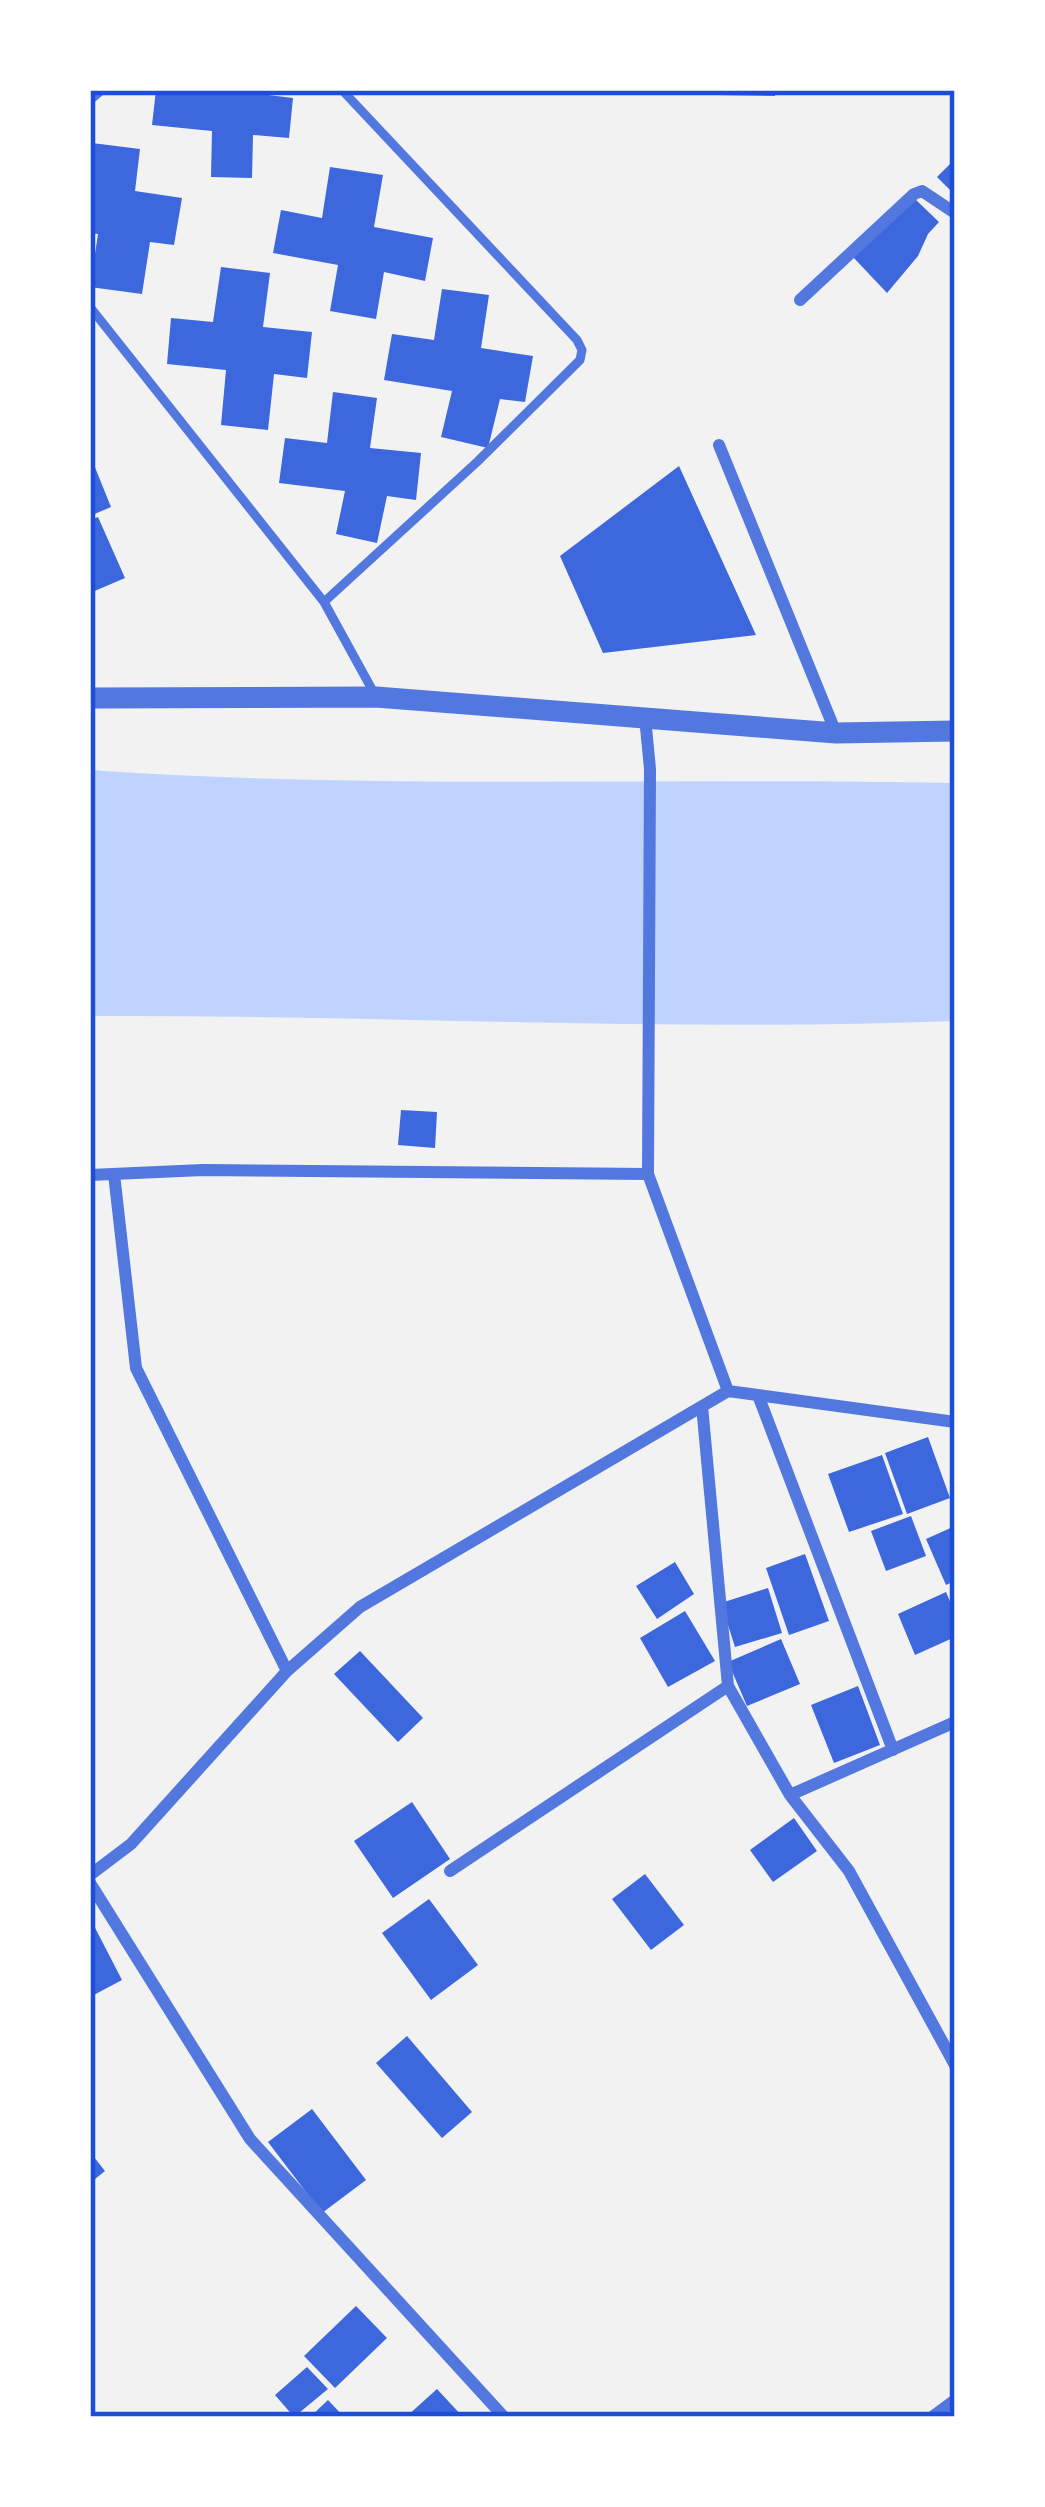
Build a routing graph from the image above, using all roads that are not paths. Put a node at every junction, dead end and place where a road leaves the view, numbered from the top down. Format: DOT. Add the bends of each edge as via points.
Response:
graph roads {
  1 [pos="102,90"];
  2 [pos="342,90"];
  3 [pos="90,100"];
  4 [pos="955,213"];
  5 [pos="800,300"];
  6 [pos="90,307"];
  7 [pos="719,445"];
  8 [pos="325,602"];
  9 [pos="376,697"];
  10 [pos="90,698"];
  11 [pos="645,716"];
  12 [pos="955,730"];
  13 [pos="836,733"];
  14 [pos="114,1174"];
  15 [pos="648,1174"];
  16 [pos="90,1175"];
  17 [pos="728,1391"];
  18 [pos="758,1395"];
  19 [pos="702,1406"];
  20 [pos="955,1422"];
  21 [pos="286,1671"];
  22 [pos="728,1686"];
  23 [pos="955,1722"];
  24 [pos="892,1750"];
  25 [pos="790,1795"];
  26 [pos="450,1871"];
  27 [pos="90,1879"];
  28 [pos="955,2065"];
  29 [pos="955,2400"];
  30 [pos="504,2417"];
  31 [pos="932,2417"];
  1 -- 3 [label="lane"];
  2 -- 8 [label="lane" via="582,350 477,462"];
  4 -- 5 [label="street" via="922,190 914,194"];
  6 -- 8 [label="lane"];
  7 -- 13 [label="street"];
  8 -- 9 [label="lane"];
  9 -- 10 [label="street"];
  9 -- 11 [label="street"];
  11 -- 13 [label="street"];
  11 -- 15 [label="street"];
  12 -- 13 [label="street"];
  14 -- 15 [label="street"];
  14 -- 16 [label="street"];
  14 -- 21 [label="street" via="136,1368"];
  15 -- 17 [label="street"];
  17 -- 18 [label="street"];
  17 -- 19 [label="street"];
  18 -- 20 [label="street"];
  18 -- 24 [label="street"];
  19 -- 21 [label="street" via="360,1607"];
  19 -- 22 [label="street"];
  21 -- 27 [label="street"];
  22 -- 25 [label="street"];
  22 -- 26 [label="street"];
  23 -- 24 [label="street"];
  24 -- 25 [label="street"];
  25 -- 28 [label="street" via="849,1871"];
  27 -- 30 [label="street" via="250,2139"];
  29 -- 31 [label="street"];
}
